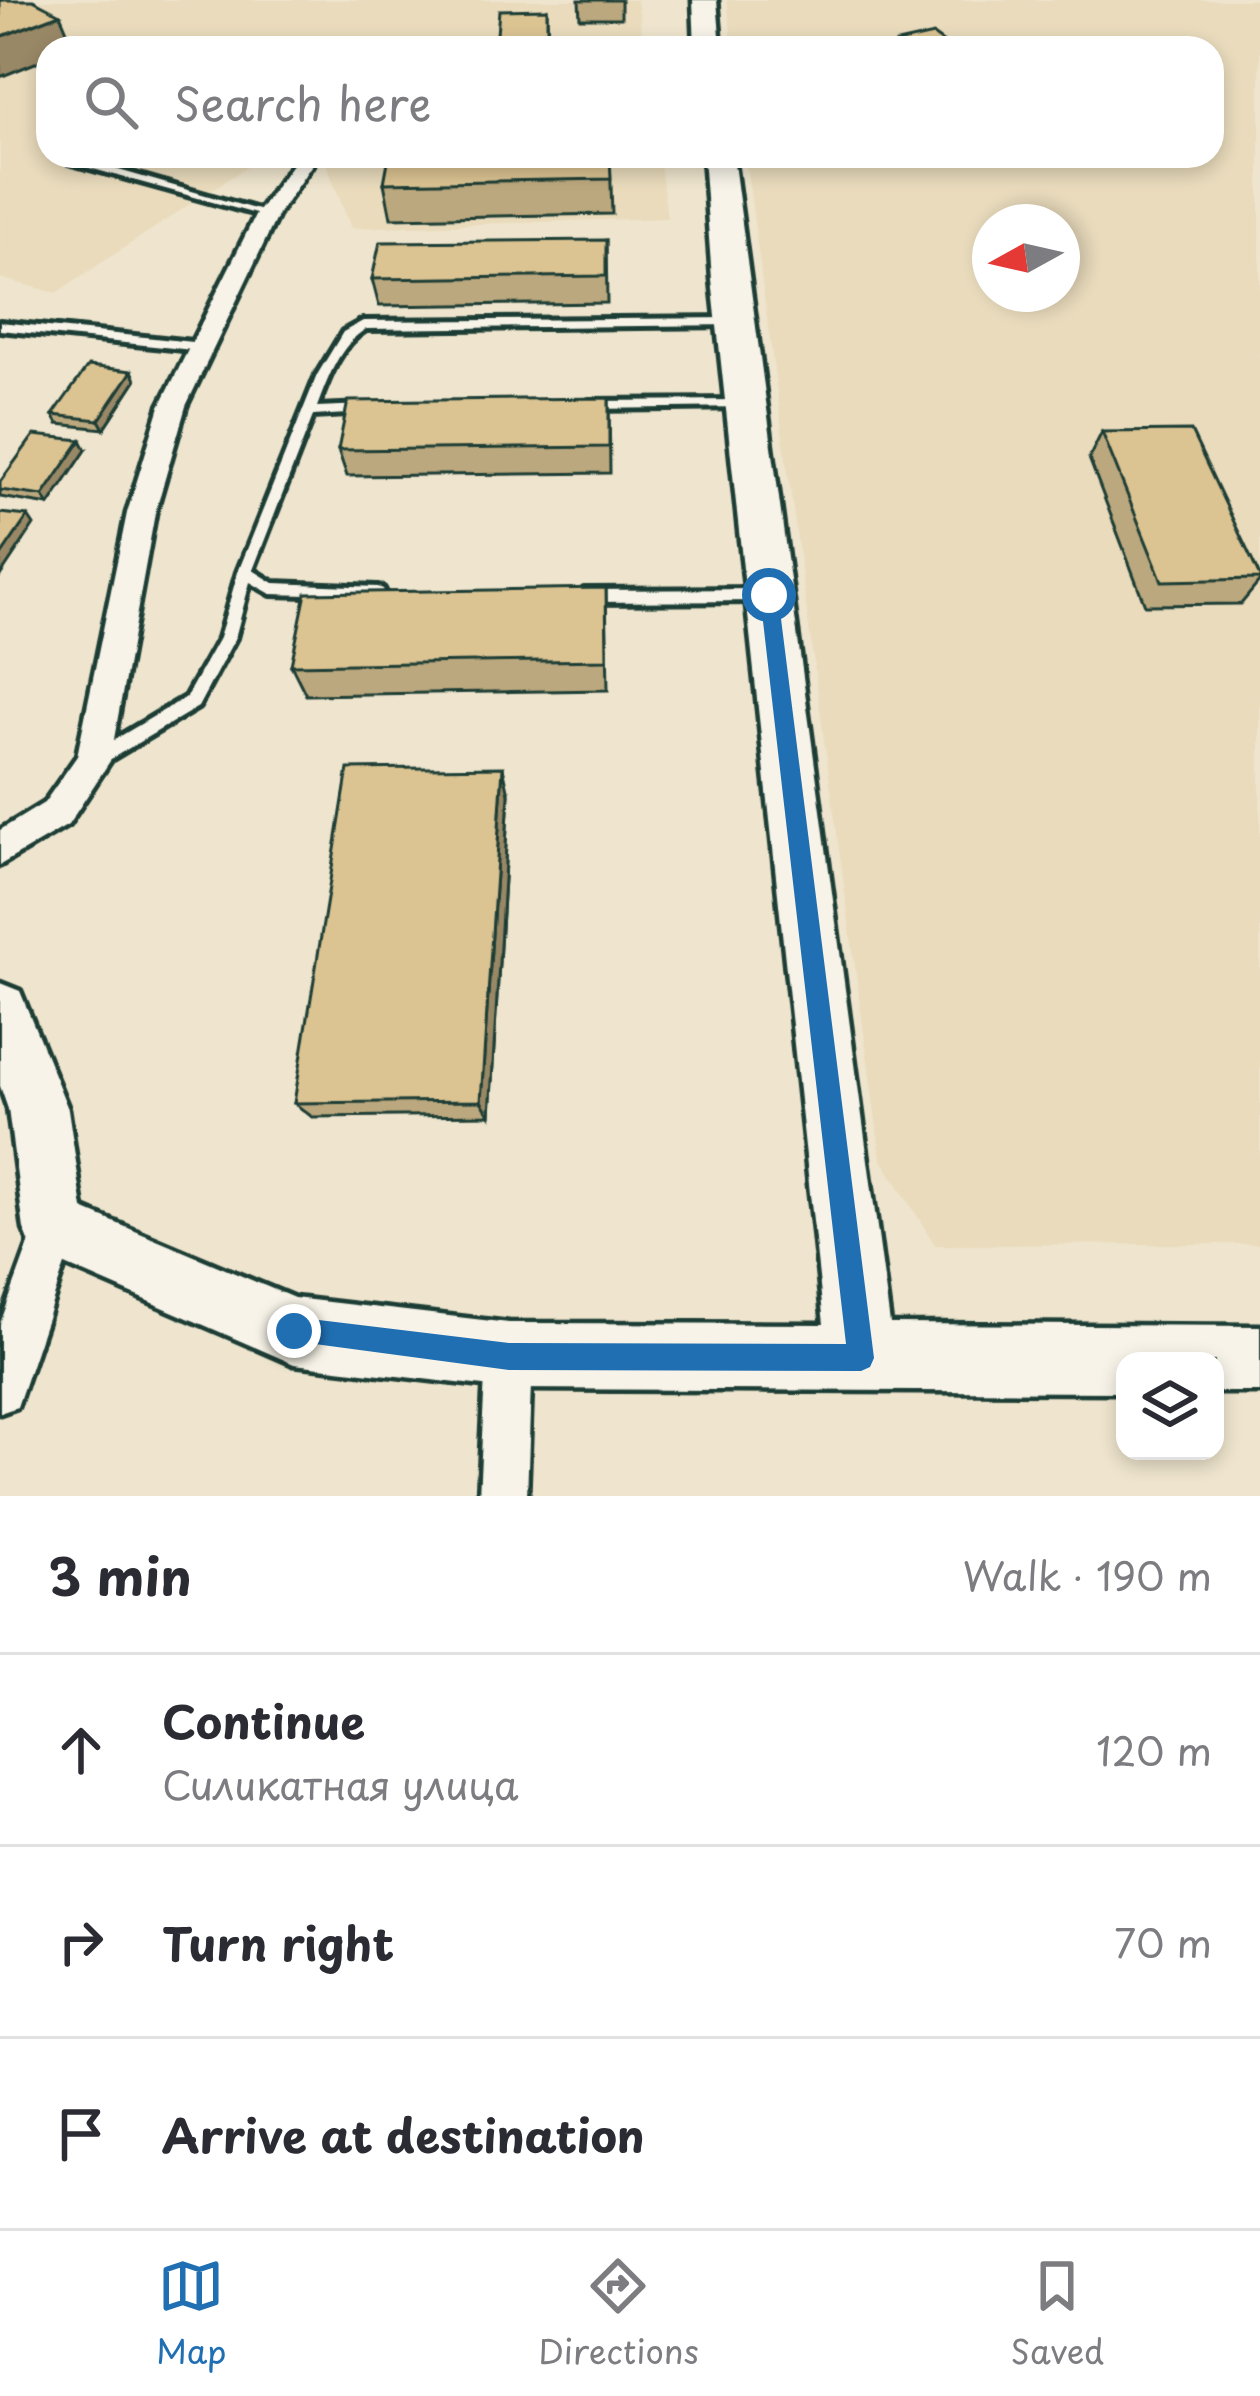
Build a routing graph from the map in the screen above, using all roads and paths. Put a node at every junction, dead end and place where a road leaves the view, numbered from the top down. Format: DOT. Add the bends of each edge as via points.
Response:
graph roads {
  1 [pos="705,0"];
  2 [pos="707,36"];
  3 [pos="99,168"];
  4 [pos="300,168"];
  5 [pos="719,168"];
  6 [pos="267,214"];
  7 [pos="734,322"];
  8 [pos="0,326"];
  9 [pos="202,347"];
  10 [pos="744,404"];
  11 [pos="563,406"];
  12 [pos="383,408"];
  13 [pos="310,412"];
  14 [pos="245,572"];
  15 [pos="389,594"];
  16 [pos="769,595"];
  17 [pos="555,596"];
  18 [pos="93,761"];
  19 [pos="0,850"];
  20 [pos="7,1046"];
  21 [pos="55,1229"];
  22 [pos="509,1357"];
  23 [pos="861,1358"];
  24 [pos="1260,1359"];
  25 [pos="0,1390"];
  26 [pos="503,1496"];
  1 -- 2 [label="street"];
  3 -- 6 [label="lane"];
  4 -- 6 [label="street"];
  5 -- 7 [label="street"];
  6 -- 9 [label="street"];
  7 -- 10 [label="street"];
  7 -- 13 [label="lane" via="363,325 347,334"];
  8 -- 9 [label="lane"];
  9 -- 18 [label="street" via="173,406 141,513"];
  10 -- 11 [label="lane"];
  10 -- 16 [label="street"];
  12 -- 13 [label="lane"];
  13 -- 14 [label="lane"];
  14 -- 15 [label="lane" via="271,588"];
  14 -- 18 [label="lane" via="227,638 192,702"];
  16 -- 17 [label="lane"];
  16 -- 23 [label="street"];
  18 -- 19 [label="street" via="56,814"];
  20 -- 21 [label="street" via="38,1109"];
  21 -- 22 [label="street" via="294,1331"];
  21 -- 25 [label="street"];
  22 -- 23 [label="street"];
  22 -- 26 [label="street"];
  23 -- 24 [label="street"];
}
